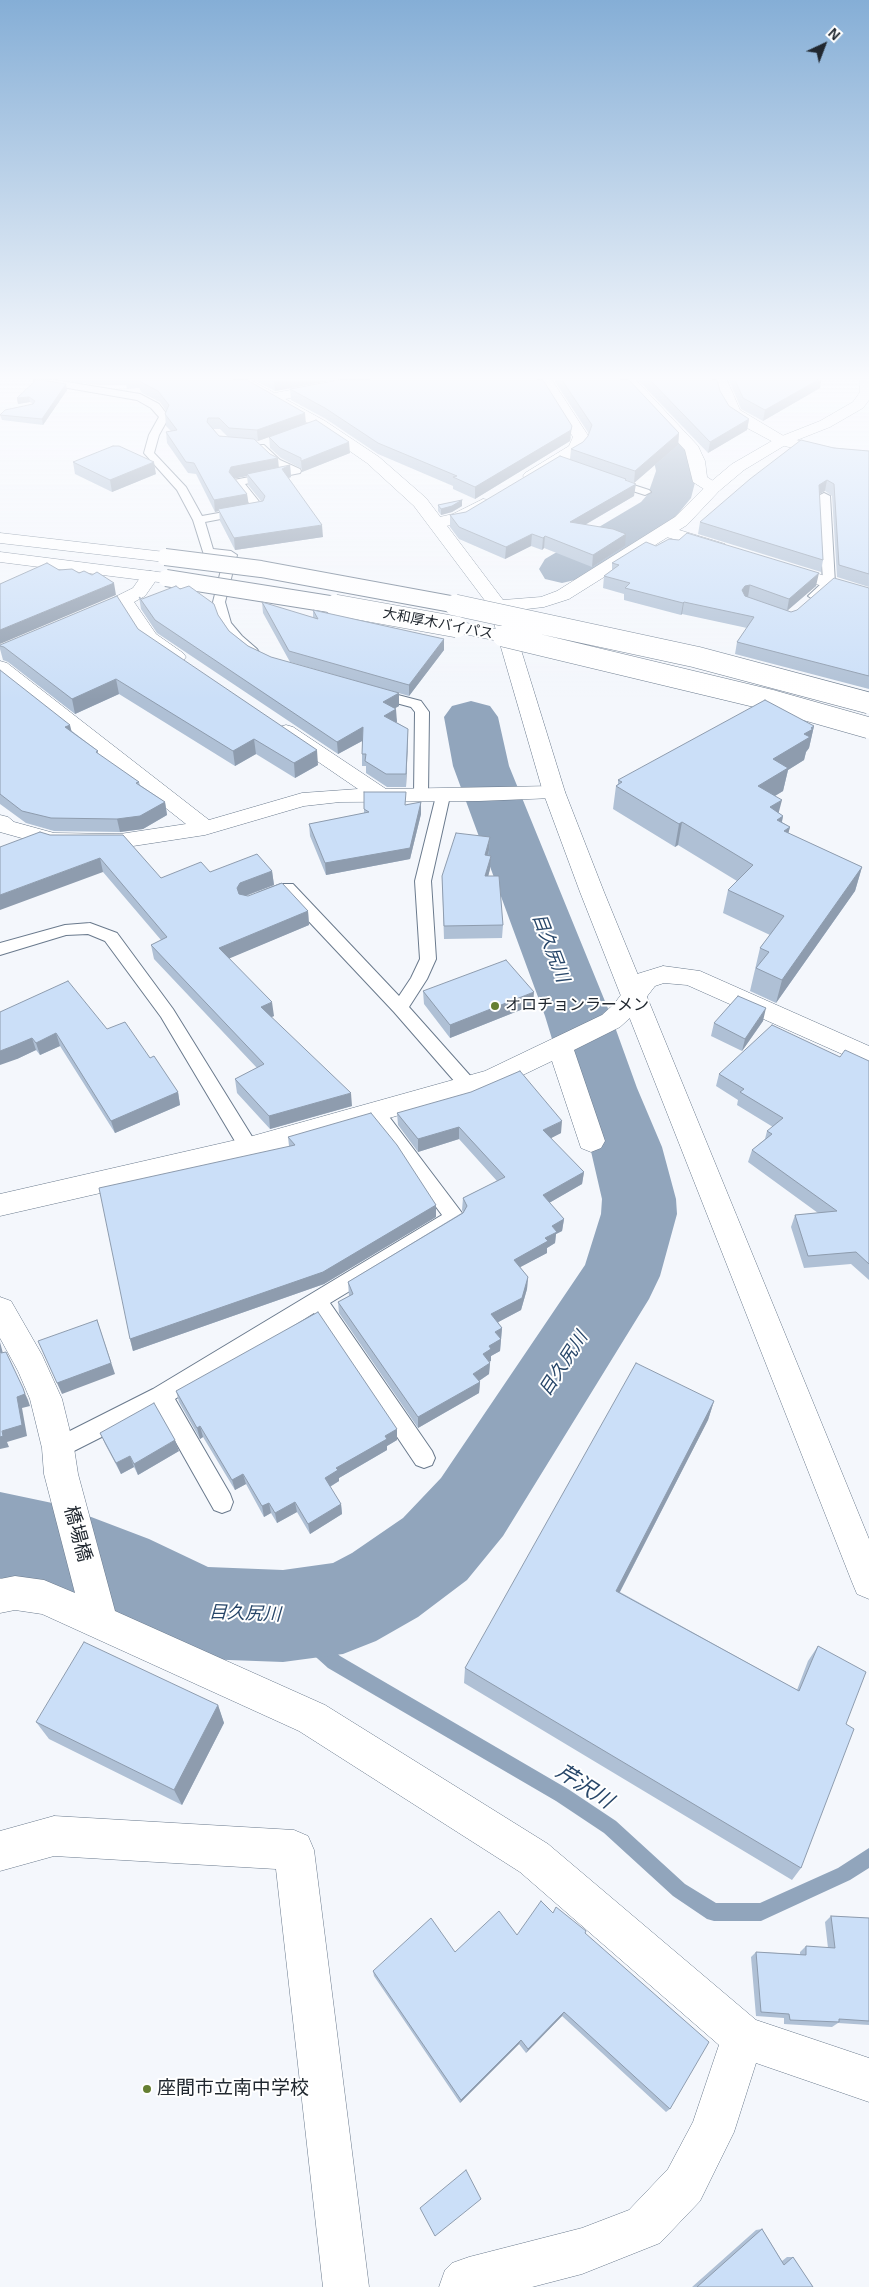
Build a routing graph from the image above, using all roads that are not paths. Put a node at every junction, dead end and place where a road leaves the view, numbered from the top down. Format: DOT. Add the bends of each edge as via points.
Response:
graph roads {
  1 [pos="180,487"];
  2 [pos="242,487"];
  3 [pos="403,487"];
  4 [pos="630,487"];
  5 [pos="712,488"];
  6 [pos="645,492"];
  7 [pos="498,495"];
  8 [pos="824,496"];
  9 [pos="199,520"];
  10 [pos="437,524"];
  11 [pos="666,531"];
  12 [pos="0,538"];
  13 [pos="738,554"];
  14 [pos="0,557"];
  15 [pos="765,563"];
  16 [pos="158,577"];
  17 [pos="829,583"];
  18 [pos="869,595"];
  19 [pos="124,600"];
  20 [pos="498,606"];
  21 [pos="802,606"];
  22 [pos="89,615"];
  23 [pos="3,657"];
  24 [pos="263,658"];
  25 [pos="190,666"];
  26 [pos="361,689"];
  27 [pos="869,703"];
  28 [pos="273,722"];
  29 [pos="869,728"];
  30 [pos="554,792"];
  31 [pos="380,795"];
  32 [pos="421,795"];
  33 [pos="443,796"];
  34 [pos="0,822"];
  35 [pos="205,828"];
  36 [pos="249,903"];
  37 [pos="0,949"];
  38 [pos="634,995"];
  39 [pos="400,1008"];
  40 [pos="564,1045"];
  41 [pos="869,1057"];
  42 [pos="468,1085"];
  43 [pos="375,1111"];
  44 [pos="591,1141"];
  45 [pos="249,1148"];
  46 [pos="0,1205"];
  47 [pos="317,1301"];
  48 [pos="0,1310"];
  49 [pos="161,1396"];
  50 [pos="424,1458"];
  51 [pos="59,1461"];
  52 [pos="222,1502"];
  53 [pos="869,1582"];
  54 [pos="0,1596"];
  55 [pos="96,1608"];
  56 [pos="0,1851"];
  57 [pos="743,2038"];
  58 [pos="869,2080"];
  59 [pos="346,2287"];
  60 [pos="462,2287"];
  1 -- 9 [label="lane"];
  2 -- 9 [label="lane" via="259,509"];
  3 -- 10 [label="main road"];
  4 -- 6 [label="lane"];
  5 -- 11 [label="main road"];
  7 -- 10 [label="main road" via="459,518"];
  8 -- 17 [label="lane"];
  9 -- 24 [label="lane" via="208,552 231,555 220,602 225,623 237,639"];
  10 -- 20 [label="main road"];
  11 -- 13 [label="main road"];
  11 -- 20 [label="main road" via="563,596 544,602"];
  12 -- 27 [label="main road, 大和厚木バイパス, bridge" via="165,556 372,588 528,618"];
  14 -- 16 [label="main road, 大和厚木バイパス"];
  15 -- 17 [label="main road"];
  16 -- 19 [label="main road"];
  16 -- 29 [label="main road, 大和厚木バイパス, bridge" via="326,602 547,645"];
  17 -- 18 [label="main road"];
  17 -- 21 [label="lane"];
  19 -- 22 [label="main road"];
  19 -- 25 [label="main road" via="149,638"];
  20 -- 30 [label="main road"];
  23 -- 35 [label="main road"];
  26 -- 32 [label="lane" via="416,704 422,712"];
  28 -- 31 [label="main road"];
  30 -- 33 [label="main road"];
  30 -- 38 [label="main road"];
  31 -- 32 [label="main road"];
  31 -- 35 [label="main road" via="302,800"];
  32 -- 33 [label="main road"];
  33 -- 39 [label="lane" via="423,881 428,959 420,979"];
  34 -- 35 [label="main road" via="54,840 120,841"];
  36 -- 39 [label="lane" via="288,888"];
  37 -- 45 [label="lane" via="65,930 90,928 111,937 167,1013"];
  38 -- 40 [label="main road" via="611,1020"];
  38 -- 41 [label="main road" via="646,980 663,974 692,978"];
  38 -- 53 [label="main road"];
  39 -- 42 [label="lane"];
  40 -- 42 [label="main road" via="493,1078"];
  40 -- 44 [label="main road"];
  42 -- 43 [label="main road"];
  43 -- 45 [label="main road"];
  43 -- 47 [label="lane" via="455,1217"];
  45 -- 46 [label="main road"];
  47 -- 49 [label="lane"];
  47 -- 50 [label="lane"];
  48 -- 51 [label="main road, 橋場橋" via="46,1399"];
  49 -- 51 [label="lane"];
  49 -- 52 [label="lane"];
  51 -- 55 [label="main road, 橋場橋"];
  54 -- 55 [label="main road" via="15,1593"];
  55 -- 57 [label="main road" via="312,1718 534,1858"];
  56 -- 59 [label="main road" via="54,1836 294,1850"];
  57 -- 58 [label="main road"];
  57 -- 60 [label="main road" via="712,2132 684,2185 644,2227 582,2251 469,2280"];
}
